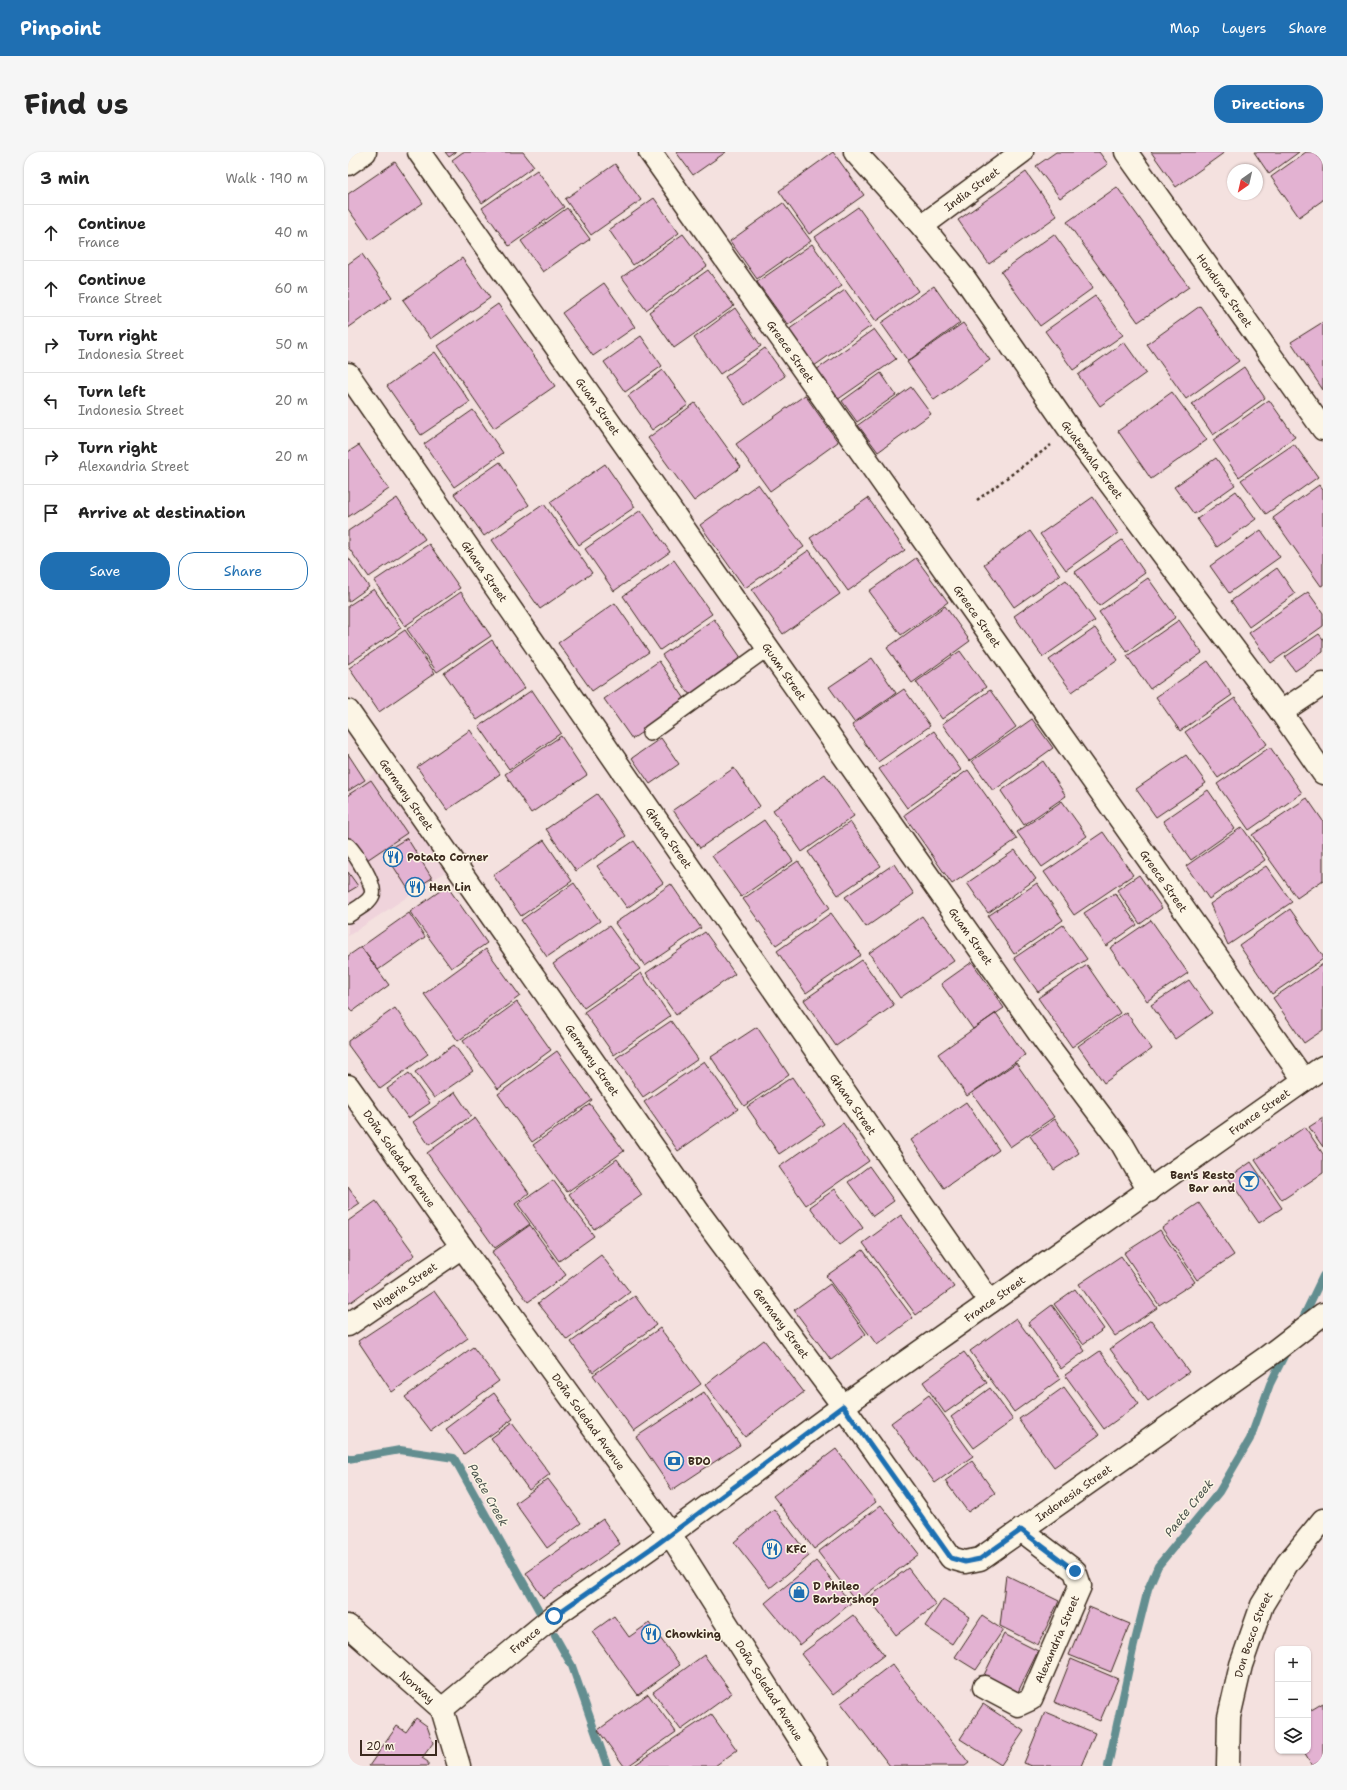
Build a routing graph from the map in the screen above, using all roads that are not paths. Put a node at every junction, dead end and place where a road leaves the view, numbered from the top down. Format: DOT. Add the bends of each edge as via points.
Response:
graph roads {
  1 [pos="365,152"];
  2 [pos="419,152"];
  3 [pos="650,152"];
  4 [pos="856,152"];
  5 [pos="1022,152"];
  6 [pos="1126,152"];
  7 [pos="348,164"];
  8 [pos="922,226"];
  9 [pos="348,374"];
  10 [pos="1323,429"];
  11 [pos="768,648"];
  12 [pos="1323,684"];
  13 [pos="348,711"];
  14 [pos="1281,712"];
  15 [pos="650,733"];
  16 [pos="1323,773"];
  17 [pos="348,846"];
  18 [pos="348,915"];
  19 [pos="1323,1067"];
  20 [pos="1304,1080"];
  21 [pos="350,1091"];
  22 [pos="1149,1191"];
  23 [pos="462,1247"];
  24 [pos="990,1302"];
  25 [pos="1321,1316"];
  26 [pos="348,1325"];
  27 [pos="843,1406"];
  28 [pos="1323,1520"];
  29 [pos="1021,1530"];
  30 [pos="670,1534"];
  31 [pos="348,1626"];
  32 [pos="984,1686"];
  33 [pos="442,1709"];
  34 [pos="459,1766"];
  35 [pos="818,1766"];
  36 [pos="1228,1766"];
  1 -- 7 [label="street"];
  2 -- 11 [label="street, Guam Street"];
  3 -- 20 [label="street, Greece Street"];
  4 -- 8 [label="street, Guatemala Street"];
  5 -- 8 [label="street, India Street"];
  6 -- 10 [label="street, Honduras Street"];
  8 -- 14 [label="street, Guatemala Street" via="965,279 1070,430"];
  9 -- 24 [label="street, Ghana Street"];
  11 -- 15 [label="lane"];
  11 -- 22 [label="street, Guam Street" via="1046,1043 1122,1144"];
  12 -- 14 [label="street"];
  13 -- 27 [label="street, Germany Street" via="700,1214"];
  14 -- 16 [label="street, Guatemala Street"];
  17 -- 18 [label="lane" via="369,878 372,896"];
  19 -- 20 [label="street, France Street"];
  20 -- 22 [label="street, France Street"];
  21 -- 23 [label="street, Doña Soledad Avenue"];
  22 -- 24 [label="street, France Street"];
  23 -- 26 [label="street, Nigeria Street"];
  23 -- 30 [label="street, Doña Soledad Avenue"];
  24 -- 27 [label="street, France Street"];
  25 -- 29 [label="street, Indonesia Street" via="1267,1357"];
  27 -- 29 [label="street, Indonesia Street" via="951,1558 965,1562 980,1559"];
  27 -- 30 [label="street, France Street"];
  28 -- 36 [label="street, Don Bosco Street" via="1287,1564 1262,1605 1241,1665 1229,1717"];
  29 -- 32 [label="street, Alexandria Street" via="1075,1571 1080,1586 1031,1699 1018,1705"];
  30 -- 33 [label="street, France" via="554,1616"];
  30 -- 35 [label="street, Doña Soledad Avenue"];
  31 -- 33 [label="street, Norway"];
  33 -- 34 [label="street, Norway"];
}
